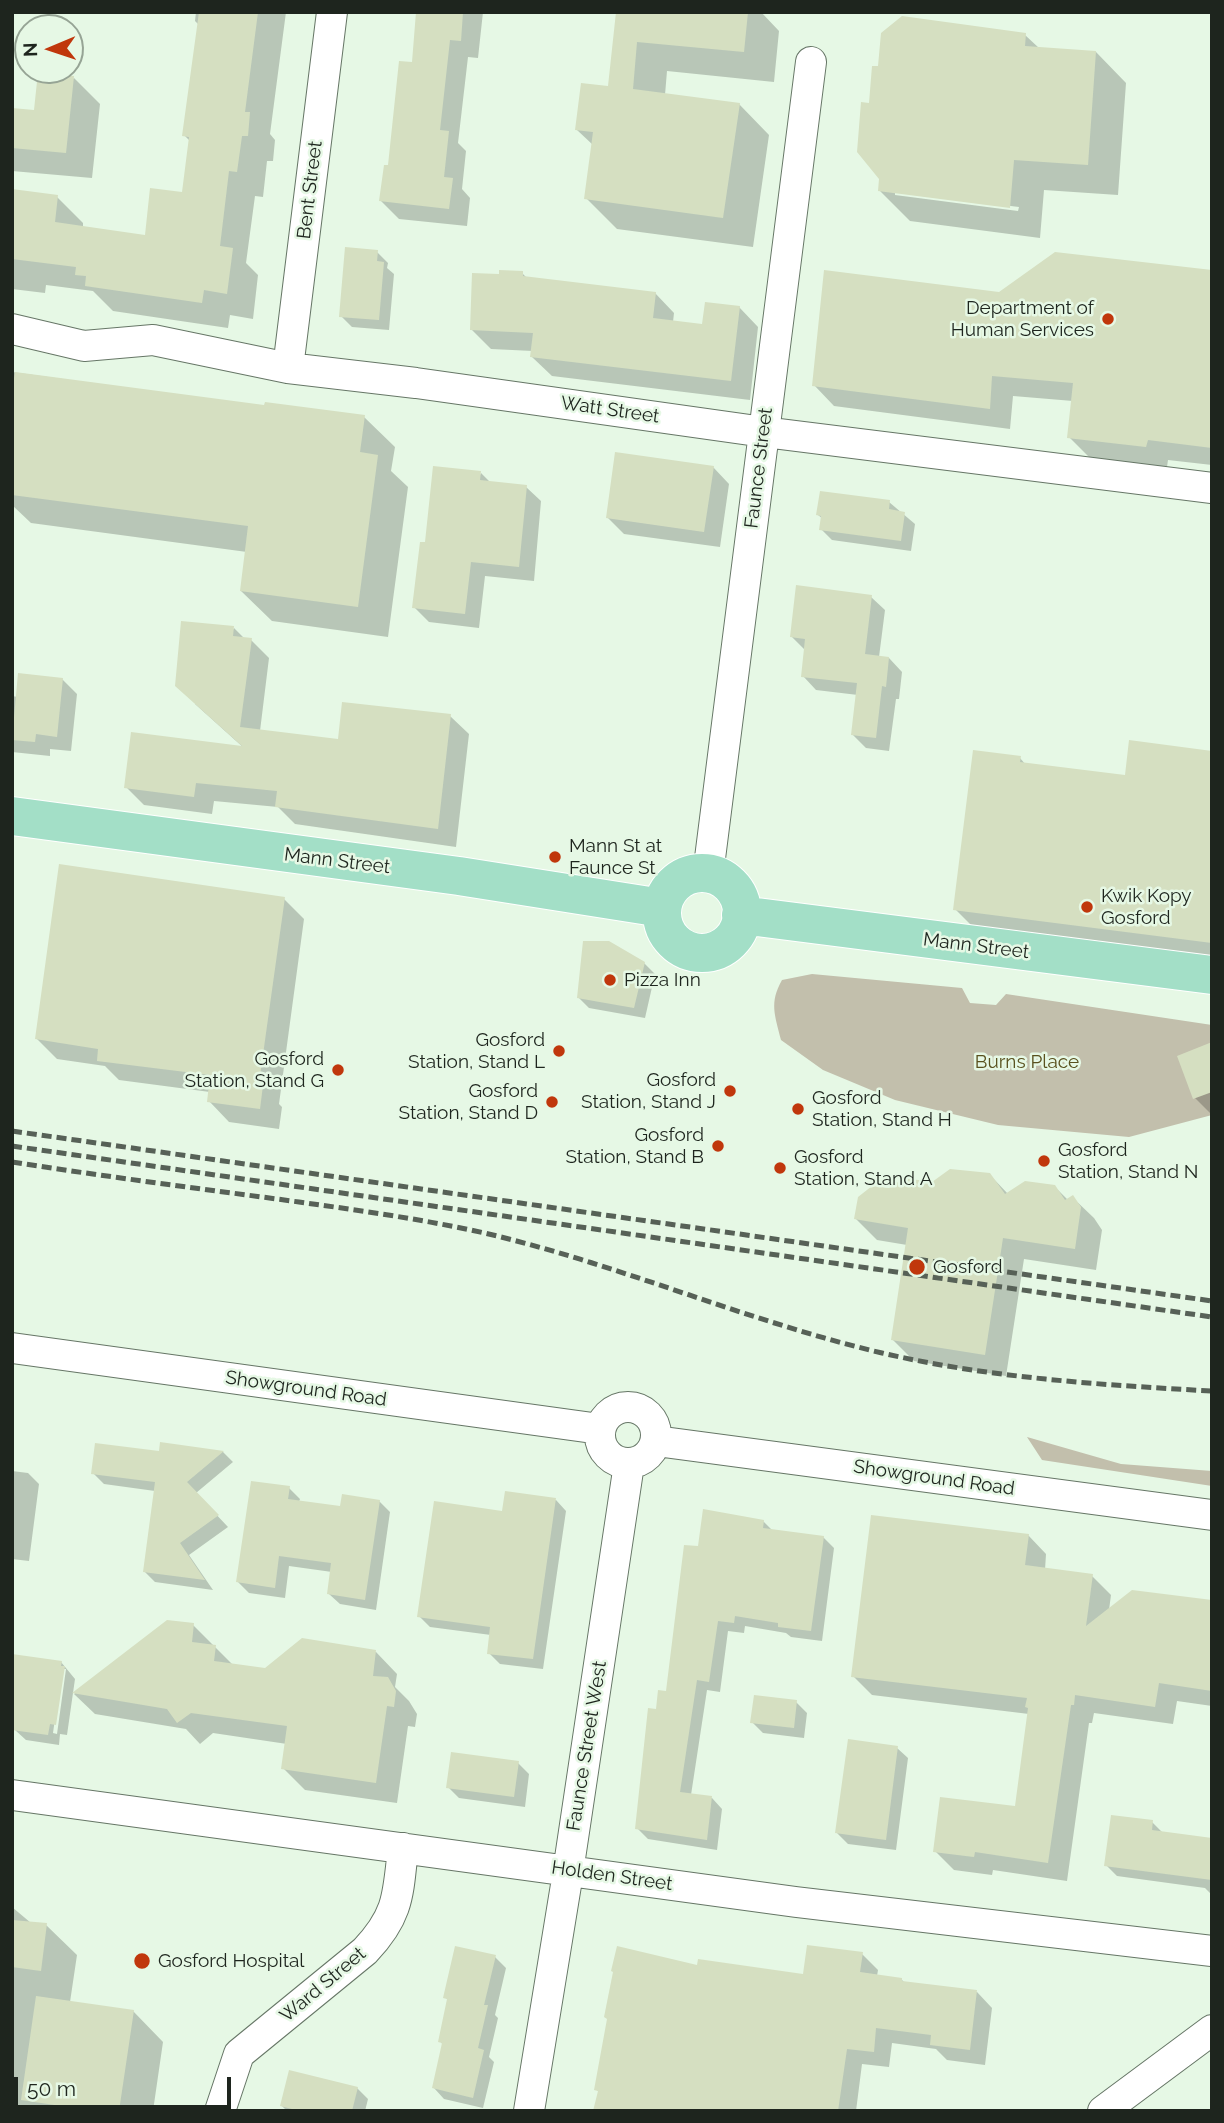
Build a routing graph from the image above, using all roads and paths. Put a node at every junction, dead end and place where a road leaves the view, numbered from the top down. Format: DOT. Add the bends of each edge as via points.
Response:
graph roads {
  1 [pos="332,12"];
  2 [pos="811,62"];
  3 [pos="12,329"];
  4 [pos="288,368"];
  5 [pos="764,432"];
  6 [pos="1212,488"];
  7 [pos="12,816"];
  8 [pos="708,874"];
  9 [pos="662,908"];
  10 [pos="741,915"];
  11 [pos="1212,975"];
  12 [pos="12,1348"];
  13 [pos="600,1429"];
  14 [pos="656,1441"];
  15 [pos="629,1464"];
  16 [pos="1212,1515"];
  17 [pos="12,1795"];
  18 [pos="403,1848"];
  19 [pos="568,1869"];
  20 [pos="1212,1951"];
  21 [pos="1212,2030"];
  22 [pos="220,2111"];
  23 [pos="529,2111"];
  24 [pos="1103,2111"];
  1 -- 4 [label="street, Bent Street"];
  2 -- 5 [label="street, Faunce Street"];
  3 -- 4 [label="street, Watt Street" via="84,346 153,340"];
  4 -- 5 [label="street, Watt Street"];
  5 -- 6 [label="street, Watt Street"];
  5 -- 8 [label="street, Faunce Street"];
  7 -- 9 [label="main road, Mann Street"];
  8 -- 9 [label="main road" via="683,878 673,885"];
  8 -- 10 [label="main road" via="729,884 741,905"];
  9 -- 10 [label="main road" via="667,933 674,942 698,953 722,948 732,939"];
  10 -- 11 [label="main road, Mann Street"];
  12 -- 13 [label="street, Showground Road"];
  13 -- 14 [label="street" via="610,1412 628,1406 646,1413"];
  13 -- 15 [label="street" via="606,1453"];
  14 -- 15 [label="street" via="646,1457"];
  14 -- 16 [label="street, Showground Road"];
  15 -- 19 [label="street, Faunce Street West"];
  17 -- 18 [label="street, Holden Street"];
  18 -- 19 [label="street, Holden Street"];
  18 -- 22 [label="street, Ward Street" via="398,1901 383,1931 365,1951 239,2054"];
  19 -- 20 [label="street, Holden Street" via="796,1902"];
  19 -- 23 [label="street, Faunce Street West"];
  21 -- 24 [label="street"];
}
